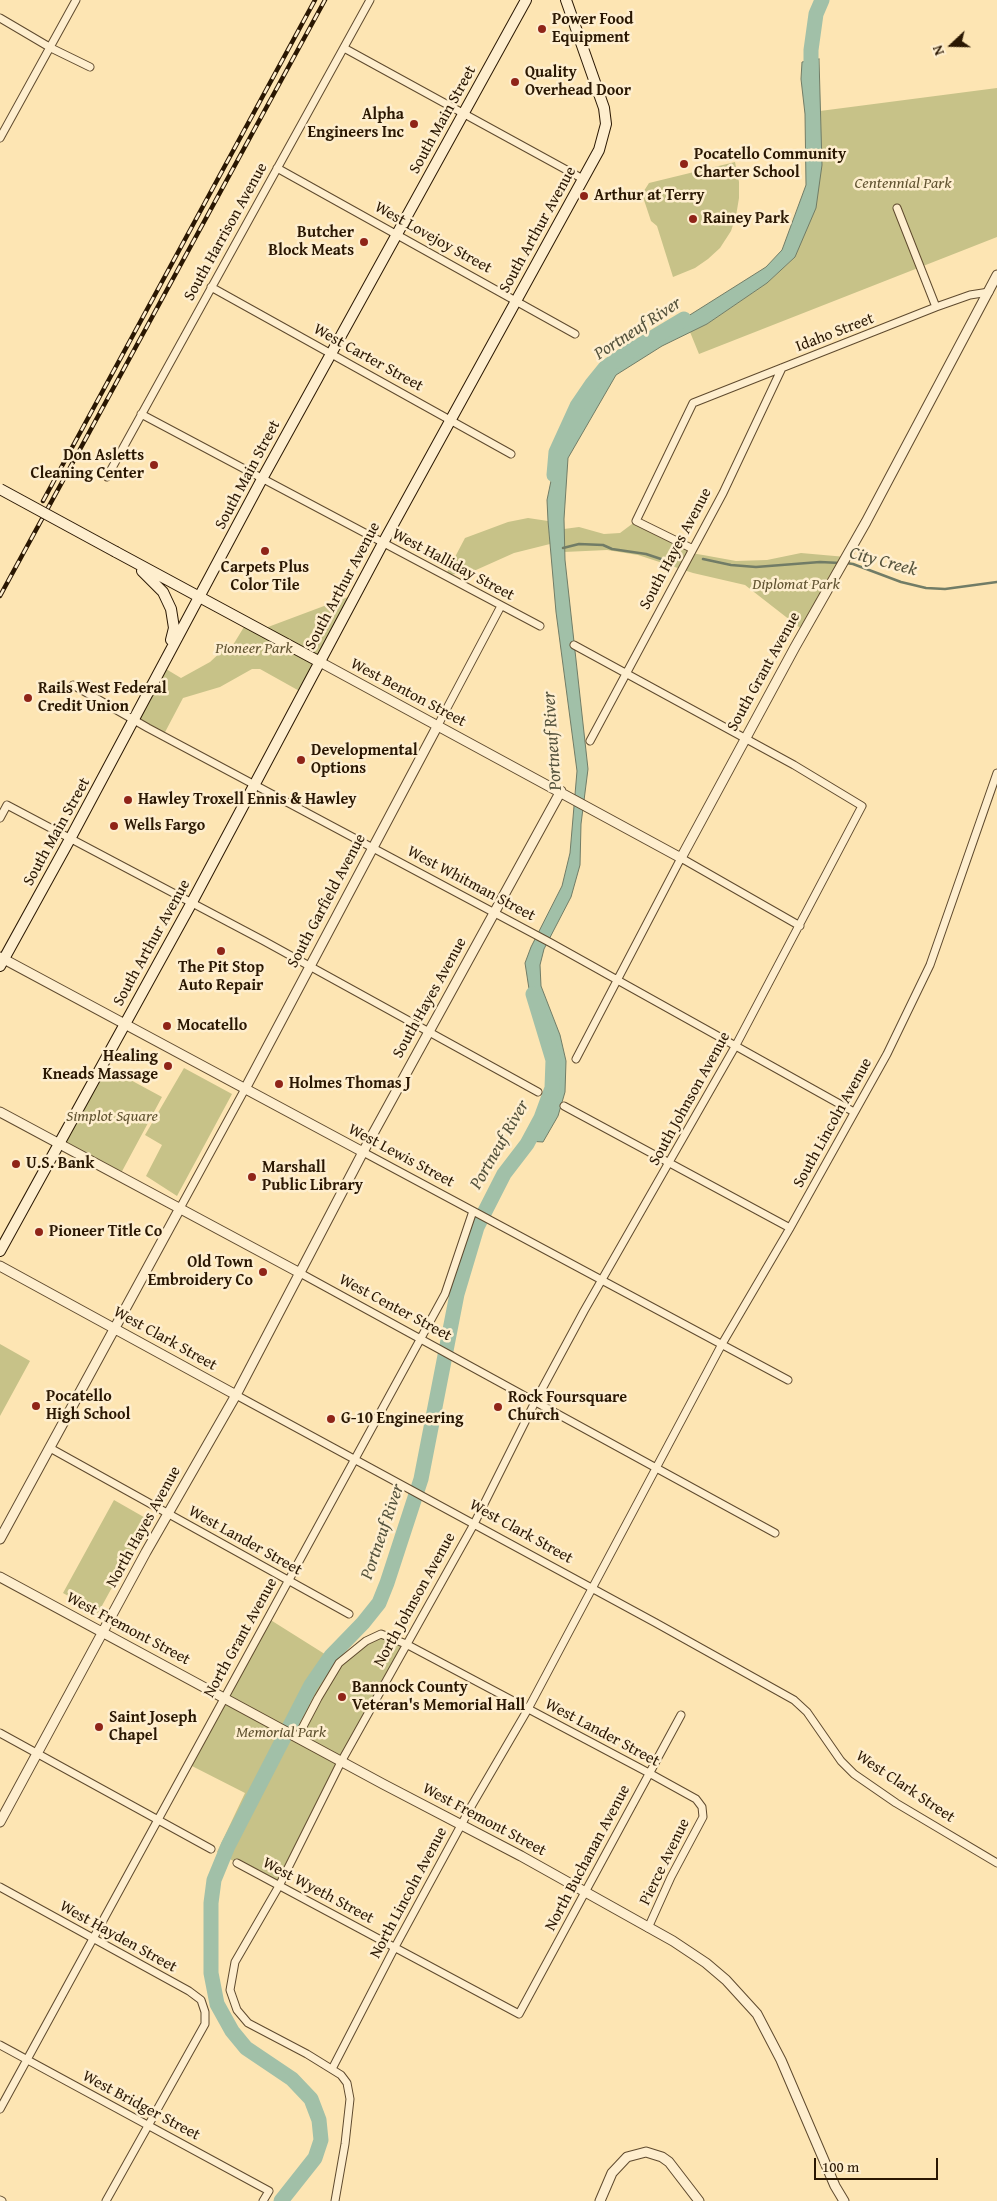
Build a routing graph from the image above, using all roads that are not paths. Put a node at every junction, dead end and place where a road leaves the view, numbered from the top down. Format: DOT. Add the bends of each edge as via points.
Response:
graph roads {
  1 [pos="76,0"];
  2 [pos="370,0"];
  3 [pos="526,0"];
  4 [pos="566,0"];
  5 [pos="0,18"];
  6 [pos="50,48"];
  7 [pos="344,48"];
  8 [pos="90,67"];
  9 [pos="463,114"];
  10 [pos="0,138"];
  11 [pos="277,168"];
  12 [pos="583,179"];
  13 [pos="897,208"];
  14 [pos="397,234"];
  15 [pos="997,275"];
  16 [pos="211,287"];
  17 [pos="989,292"];
  18 [pos="516,301"];
  19 [pos="936,307"];
  20 [pos="575,334"];
  21 [pos="331,354"];
  22 [pos="782,368"];
  23 [pos="141,414"];
  24 [pos="451,420"];
  25 [pos="511,454"];
  26 [pos="107,477"];
  27 [pos="262,478"];
  28 [pos="0,489"];
  29 [pos="383,543"];
  30 [pos="693,549"];
  31 [pos="130,560"];
  32 [pos="200,597"];
  33 [pos="501,606"];
  34 [pos="540,626"];
  35 [pos="574,645"];
  36 [pos="164,660"];
  37 [pos="320,662"];
  38 [pos="626,674"];
  39 [pos="73,685"];
  40 [pos="134,720"];
  41 [pos="438,726"];
  42 [pos="744,739"];
  43 [pos="590,741"];
  44 [pos="997,773"];
  45 [pos="255,785"];
  46 [pos="561,791"];
  47 [pos="0,818"];
  48 [pos="70,839"];
  49 [pos="373,847"];
  50 [pos="681,858"];
  51 [pos="191,904"];
  52 [pos="494,913"];
  53 [pos="800,926"];
  54 [pos="1,961"];
  55 [pos="310,967"];
  56 [pos="617,980"];
  57 [pos="124,1024"];
  58 [pos="428,1033"];
  59 [pos="736,1045"];
  60 [pos="576,1059"];
  61 [pos="244,1089"];
  62 [pos="538,1092"];
  63 [pos="564,1106"];
  64 [pos="0,1112"];
  65 [pos="854,1112"];
  66 [pos="59,1142"];
  67 [pos="363,1152"];
  68 [pos="671,1162"];
  69 [pos="179,1210"];
  70 [pos="473,1211"];
  71 [pos="790,1228"];
  72 [pos="0,1250"];
  73 [pos="0,1266"];
  74 [pos="300,1273"];
  75 [pos="601,1280"];
  76 [pos="115,1329"];
  77 [pos="420,1338"];
  78 [pos="722,1344"];
  79 [pos="788,1380"];
  80 [pos="236,1394"];
  81 [pos="535,1402"];
  82 [pos="50,1448"];
  83 [pos="355,1459"];
  84 [pos="655,1468"];
  85 [pos="169,1514"];
  86 [pos="474,1524"];
  87 [pos="776,1533"];
  88 [pos="0,1539"];
  89 [pos="0,1577"];
  90 [pos="288,1580"];
  91 [pos="592,1588"];
  92 [pos="349,1614"];
  93 [pos="102,1632"];
  94 [pos="406,1644"];
  95 [pos="224,1698"];
  96 [pos="528,1709"];
  97 [pos="681,1715"];
  98 [pos="0,1733"];
  99 [pos="297,1738"];
  100 [pos="38,1754"];
  101 [pos="341,1762"];
  102 [pos="649,1773"];
  103 [pos="702,1807"];
  104 [pos="158,1818"];
  105 [pos="0,1822"];
  106 [pos="461,1825"];
  107 [pos="211,1848"];
  108 [pos="237,1863"];
  109 [pos="997,1863"];
  110 [pos="279,1886"];
  111 [pos="0,1887"];
  112 [pos="585,1892"];
  113 [pos="648,1928"];
  114 [pos="93,1939"];
  115 [pos="395,1947"];
  116 [pos="519,2014"];
  117 [pos="0,2045"];
  118 [pos="27,2059"];
  119 [pos="332,2069"];
  120 [pos="0,2109"];
  121 [pos="148,2124"];
  122 [pos="106,2201"];
  123 [pos="263,2201"];
  124 [pos="335,2201"];
  125 [pos="600,2201"];
  126 [pos="699,2201"];
  127 [pos="844,2201"];
  1 -- 6 [label="street"];
  2 -- 7 [label="street, South Harrison Avenue"];
  3 -- 9 [label="main road, South Main Street"];
  4 -- 12 [label="main road, South Arthur Avenue" via="604,108 606,124 599,150"];
  5 -- 6 [label="street"];
  6 -- 8 [label="street"];
  6 -- 10 [label="street"];
  7 -- 9 [label="street"];
  7 -- 11 [label="street, South Harrison Avenue"];
  9 -- 12 [label="street"];
  9 -- 14 [label="main road, South Main Street"];
  11 -- 14 [label="street, West Lovejoy Street"];
  11 -- 16 [label="street, South Harrison Avenue"];
  12 -- 18 [label="main road, South Arthur Avenue"];
  13 -- 19 [label="street"];
  14 -- 18 [label="street, West Lovejoy Street"];
  14 -- 21 [label="main road, South Main Street"];
  15 -- 17 [label="street, South Grant Avenue"];
  16 -- 21 [label="street, West Carter Street"];
  16 -- 23 [label="street, South Harrison Avenue"];
  17 -- 19 [label="street, Idaho Street"];
  17 -- 42 [label="street, South Grant Avenue"];
  18 -- 20 [label="street, West Lovejoy Street"];
  18 -- 24 [label="main road, South Arthur Avenue"];
  19 -- 22 [label="street, Idaho Street"];
  21 -- 24 [label="street, West Carter Street"];
  21 -- 27 [label="main road, South Main Street"];
  22 -- 30 [label="street, South Hayes Avenue"];
  22 -- 30 [label="street, Idaho Street" via="693,403 636,521"];
  23 -- 26 [label="street, South Harrison Avenue"];
  23 -- 27 [label="street, West Halliday Street"];
  24 -- 25 [label="street, West Carter Street"];
  24 -- 29 [label="main road, South Arthur Avenue"];
  27 -- 29 [label="street, West Halliday Street"];
  27 -- 32 [label="main road, South Main Street"];
  28 -- 31 [label="main road, West Benton Street, bridge"];
  29 -- 33 [label="street, West Halliday Street"];
  29 -- 37 [label="main road, South Arthur Avenue"];
  30 -- 38 [label="street, South Hayes Avenue"];
  31 -- 32 [label="main road, West Benton Street"];
  31 -- 36 [label="main road" via="162,592 171,609 174,628"];
  32 -- 36 [label="main road, South Main Street"];
  32 -- 37 [label="main road, West Benton Street"];
  33 -- 34 [label="street, West Halliday Street"];
  33 -- 41 [label="street, South Garfield Avenue"];
  35 -- 38 [label="street"];
  36 -- 40 [label="main road, South Main Street"];
  37 -- 41 [label="street, West Benton Street"];
  37 -- 45 [label="main road, South Arthur Avenue"];
  38 -- 42 [label="street"];
  38 -- 43 [label="street, South Hayes Avenue"];
  39 -- 40 [label="street, West Whitman Street"];
  40 -- 45 [label="street, West Whitman Street"];
  40 -- 48 [label="main road, South Main Street"];
  41 -- 46 [label="street, West Benton Street"];
  41 -- 49 [label="street, South Garfield Avenue"];
  42 -- 50 [label="street, South Grant Avenue"];
  42 -- 53 [label="street, South Johnson Avenue" via="862,806"];
  44 -- 65 [label="street, South Lincoln Avenue" via="930,965 887,1054"];
  45 -- 49 [label="street, West Whitman Street"];
  45 -- 51 [label="main road, South Arthur Avenue"];
  46 -- 50 [label="street, West Benton Street"];
  46 -- 52 [label="street, South Hayes Avenue"];
  47 -- 48 [label="street" via="7,806"];
  48 -- 51 [label="street"];
  48 -- 54 [label="main road, South Main Street"];
  49 -- 52 [label="street, West Whitman Street"];
  49 -- 55 [label="street, South Garfield Avenue"];
  50 -- 53 [label="street, West Benton Street"];
  50 -- 56 [label="street, South Grant Avenue"];
  51 -- 55 [label="street"];
  51 -- 57 [label="main road, South Arthur Avenue"];
  52 -- 56 [label="street, West Whitman Street"];
  52 -- 58 [label="street, South Hayes Avenue"];
  53 -- 59 [label="street, South Johnson Avenue"];
  54 -- 57 [label="street, West Lewis Street"];
  55 -- 58 [label="street"];
  55 -- 61 [label="street, South Garfield Avenue"];
  56 -- 59 [label="street, West Whitman Street"];
  56 -- 60 [label="street, South Grant Avenue"];
  57 -- 61 [label="street, West Lewis Street"];
  57 -- 66 [label="main road, South Arthur Avenue"];
  58 -- 62 [label="street"];
  58 -- 67 [label="street, South Hayes Avenue"];
  59 -- 65 [label="street, West Whitman Street"];
  59 -- 68 [label="street, South Johnson Avenue"];
  61 -- 67 [label="street, West Lewis Street"];
  61 -- 69 [label="street, South Garfield Avenue"];
  63 -- 68 [label="street"];
  64 -- 66 [label="street, West Center Street"];
  65 -- 71 [label="street, South Lincoln Avenue"];
  66 -- 69 [label="street, West Center Street"];
  66 -- 72 [label="main road, South Arthur Avenue"];
  67 -- 70 [label="street, West Lewis Street"];
  67 -- 74 [label="street, South Hayes Avenue"];
  68 -- 71 [label="street"];
  68 -- 75 [label="street, South Johnson Avenue"];
  69 -- 74 [label="street, West Center Street"];
  69 -- 76 [label="street"];
  70 -- 75 [label="street, West Lewis Street"];
  70 -- 77 [label="street" via="445,1294"];
  71 -- 78 [label="street, South Lincoln Avenue"];
  73 -- 76 [label="street, West Clark Street"];
  74 -- 77 [label="street, West Center Street"];
  74 -- 80 [label="street, North Hayes Avenue"];
  75 -- 78 [label="street, West Lewis Street"];
  75 -- 81 [label="street, South Johnson Avenue"];
  76 -- 80 [label="street, West Clark Street"];
  76 -- 82 [label="street"];
  77 -- 81 [label="street, West Center Street"];
  77 -- 83 [label="street, North Grant Avenue"];
  78 -- 79 [label="street, West Lewis Street"];
  78 -- 84 [label="street, South Lincoln Avenue"];
  80 -- 83 [label="street, West Clark Street"];
  80 -- 85 [label="street, North Hayes Avenue"];
  81 -- 84 [label="street, West Center Street"];
  81 -- 86 [label="street, North Johnson Avenue"];
  82 -- 85 [label="street, West Lander Street"];
  82 -- 88 [label="street"];
  83 -- 86 [label="street, West Clark Street"];
  83 -- 90 [label="street, North Grant Avenue"];
  84 -- 87 [label="street, West Center Street"];
  84 -- 91 [label="street, North Lincoln Avenue"];
  85 -- 90 [label="street, West Lander Street"];
  85 -- 93 [label="street, North Hayes Avenue"];
  86 -- 91 [label="street, West Clark Street"];
  86 -- 94 [label="street, North Johnson Avenue"];
  89 -- 93 [label="street, West Fremont Street"];
  90 -- 92 [label="street, West Lander Street"];
  90 -- 95 [label="street, North Grant Avenue"];
  91 -- 96 [label="street, North Lincoln Avenue"];
  91 -- 109 [label="street, West Clark Street" via="794,1700 807,1712 841,1761 854,1774"];
  93 -- 95 [label="street, West Fremont Street"];
  93 -- 100 [label="street, North Hayes Avenue"];
  94 -- 96 [label="street, West Lander Street"];
  94 -- 99 [label="street, West Lander Street" via="381,1634 366,1641 339,1663"];
  94 -- 101 [label="street, North Johnson Avenue"];
  95 -- 99 [label="street, West Fremont Street"];
  95 -- 104 [label="street, North Grant Avenue"];
  96 -- 102 [label="street, West Lander Street"];
  96 -- 106 [label="street, North Lincoln Avenue"];
  97 -- 102 [label="street, North Buchanan Avenue"];
  98 -- 100 [label="street"];
  99 -- 101 [label="street, West Fremont Street"];
  100 -- 104 [label="street"];
  100 -- 105 [label="street, North Hayes Avenue"];
  101 -- 106 [label="street, West Fremont Street"];
  101 -- 110 [label="street, North Johnson Avenue"];
  102 -- 103 [label="street, West Lander Street" via="696,1799"];
  102 -- 112 [label="street, North Buchanan Avenue"];
  103 -- 113 [label="street, Pierce Avenue" via="703,1817"];
  104 -- 107 [label="street"];
  104 -- 114 [label="street, North Grant Avenue"];
  106 -- 112 [label="street, West Fremont Street"];
  106 -- 115 [label="street, North Lincoln Avenue"];
  108 -- 110 [label="street, West Wyeth Street"];
  110 -- 115 [label="street, West Wyeth Street"];
  110 -- 119 [label="street, North Johnson Avenue" via="236,1962 230,1990 237,2010 248,2023"];
  111 -- 114 [label="street, West Hayden Street"];
  112 -- 113 [label="street, West Fremont Street"];
  112 -- 116 [label="street, North Buchanan Avenue"];
  113 -- 127 [label="street, West Fremont Street" via="706,1963 757,2014 781,2060 834,2186"];
  114 -- 118 [label="street, North Grant Avenue"];
  114 -- 121 [label="street, West Hayden Street" via="189,1991 200,2000 205,2012 205,2024"];
  115 -- 116 [label="street, West Wyeth Street"];
  115 -- 119 [label="street, North Lincoln Avenue"];
  117 -- 118 [label="street, West Bridger Street"];
  118 -- 120 [label="street, North Grant Avenue"];
  118 -- 121 [label="street, West Bridger Street"];
  119 -- 124 [label="street" via="347,2083 350,2099"];
  121 -- 122 [label="street"];
  121 -- 123 [label="street, West Bridger Street" via="269,2191"];
  125 -- 126 [label="street" via="612,2173 627,2157 646,2152 669,2162"];
}
